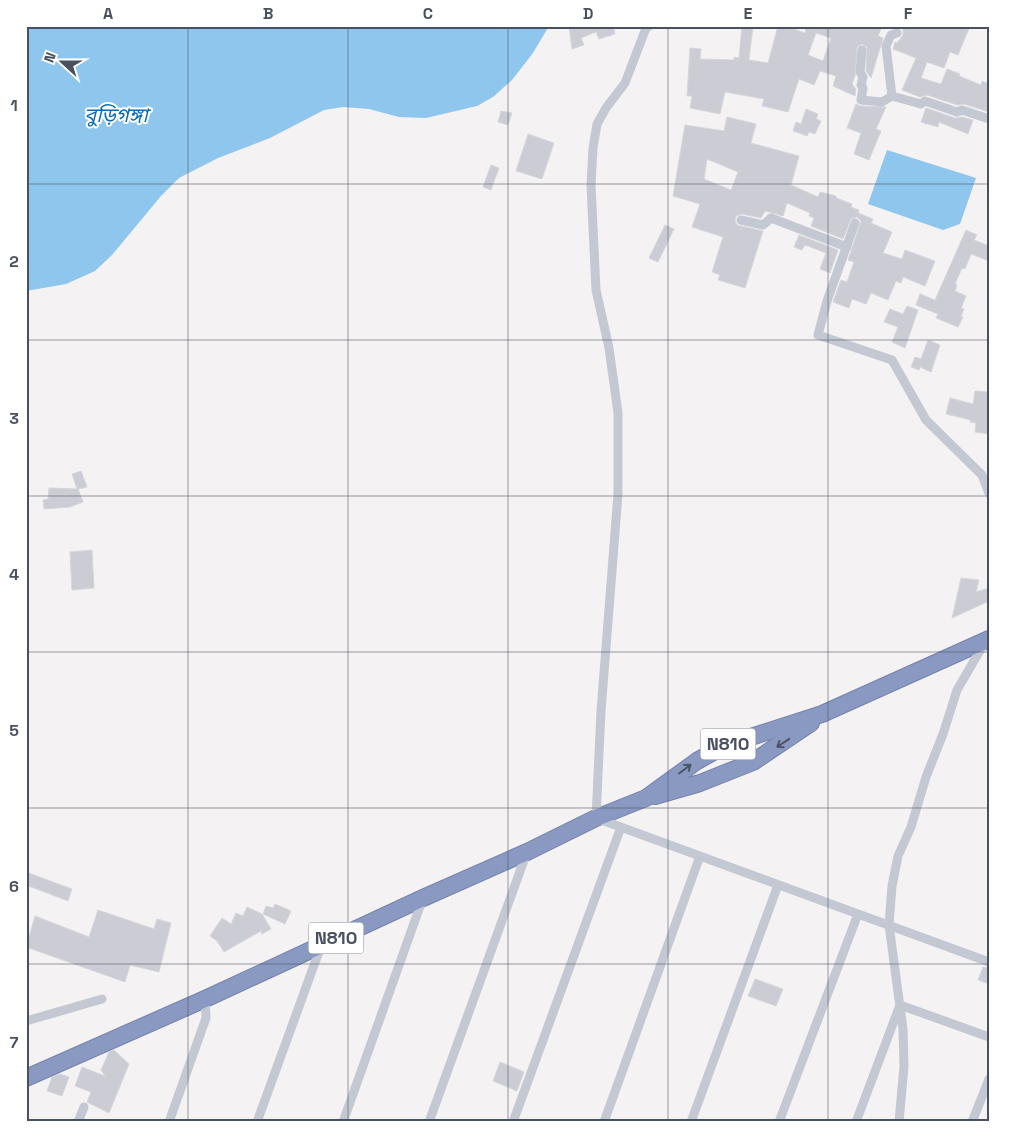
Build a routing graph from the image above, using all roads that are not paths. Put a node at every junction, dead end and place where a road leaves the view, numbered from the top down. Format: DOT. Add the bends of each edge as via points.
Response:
graph roads {
  1 [pos="649,26"];
  2 [pos="897,33"];
  3 [pos="862,50"];
  4 [pos="892,96"];
  5 [pos="989,119"];
  6 [pos="741,220"];
  7 [pos="855,223"];
  8 [pos="847,247"];
  9 [pos="989,493"];
  10 [pos="988,637"];
  11 [pos="822,714"];
  12 [pos="646,798"];
  13 [pos="596,818"];
  14 [pos="621,827"];
  15 [pos="527,852"];
  16 [pos="700,856"];
  17 [pos="778,885"];
  18 [pos="423,898"];
  19 [pos="858,914"];
  20 [pos="889,925"];
  21 [pos="321,946"];
  22 [pos="989,962"];
  23 [pos="102,999"];
  24 [pos="205,999"];
  25 [pos="900,1005"];
  26 [pos="26,1022"];
  27 [pos="989,1037"];
  28 [pos="26,1078"];
  29 [pos="989,1078"];
  30 [pos="84,1107"];
  31 [pos="78,1122"];
  32 [pos="169,1122"];
  33 [pos="257,1122"];
  34 [pos="343,1122"];
  35 [pos="429,1122"];
  36 [pos="513,1122"];
  37 [pos="604,1122"];
  38 [pos="691,1122"];
  39 [pos="779,1122"];
  40 [pos="856,1122"];
  41 [pos="899,1122"];
  42 [pos="972,1122"];
  1 -- 13 [label="street" via="625,83 597,124 591,185 596,290 609,348 618,413 618,494"];
  2 -- 4 [label="street" via="891,35 886,46"];
  3 -- 4 [label="street" via="861,100 882,102"];
  4 -- 5 [label="street" via="921,104 925,101"];
  6 -- 8 [label="street" via="763,225 772,218"];
  7 -- 8 [label="street"];
  8 -- 9 [label="street" via="818,335 892,360 926,420 982,475"];
  10 -- 11 [label="highway, N810"];
  10 -- 20 [label="street" via="957,690 911,827 898,856"];
  12 -- 11 [label="highway, N810, one-way" via="697,761 726,745"];
  11 -- 12 [label="highway, N810, one-way" via="753,762 700,783"];
  12 -- 13 [label="highway, N810"];
  13 -- 14 [label="street"];
  13 -- 15 [label="highway, N810"];
  14 -- 16 [label="street"];
  14 -- 36 [label="street"];
  15 -- 18 [label="highway, N810"];
  15 -- 35 [label="street"];
  16 -- 17 [label="street"];
  16 -- 37 [label="street"];
  17 -- 19 [label="street"];
  17 -- 38 [label="street"];
  18 -- 21 [label="highway, N810"];
  18 -- 34 [label="street"];
  19 -- 20 [label="street"];
  19 -- 39 [label="street"];
  20 -- 22 [label="street"];
  20 -- 25 [label="street"];
  21 -- 24 [label="highway, N810"];
  21 -- 33 [label="street"];
  23 -- 26 [label="street"];
  24 -- 28 [label="highway, N810"];
  24 -- 32 [label="street" via="206,1018"];
  25 -- 27 [label="street"];
  25 -- 40 [label="street"];
  25 -- 41 [label="street" via="904,1066"];
  29 -- 42 [label="street"];
  30 -- 31 [label="street"];
}
